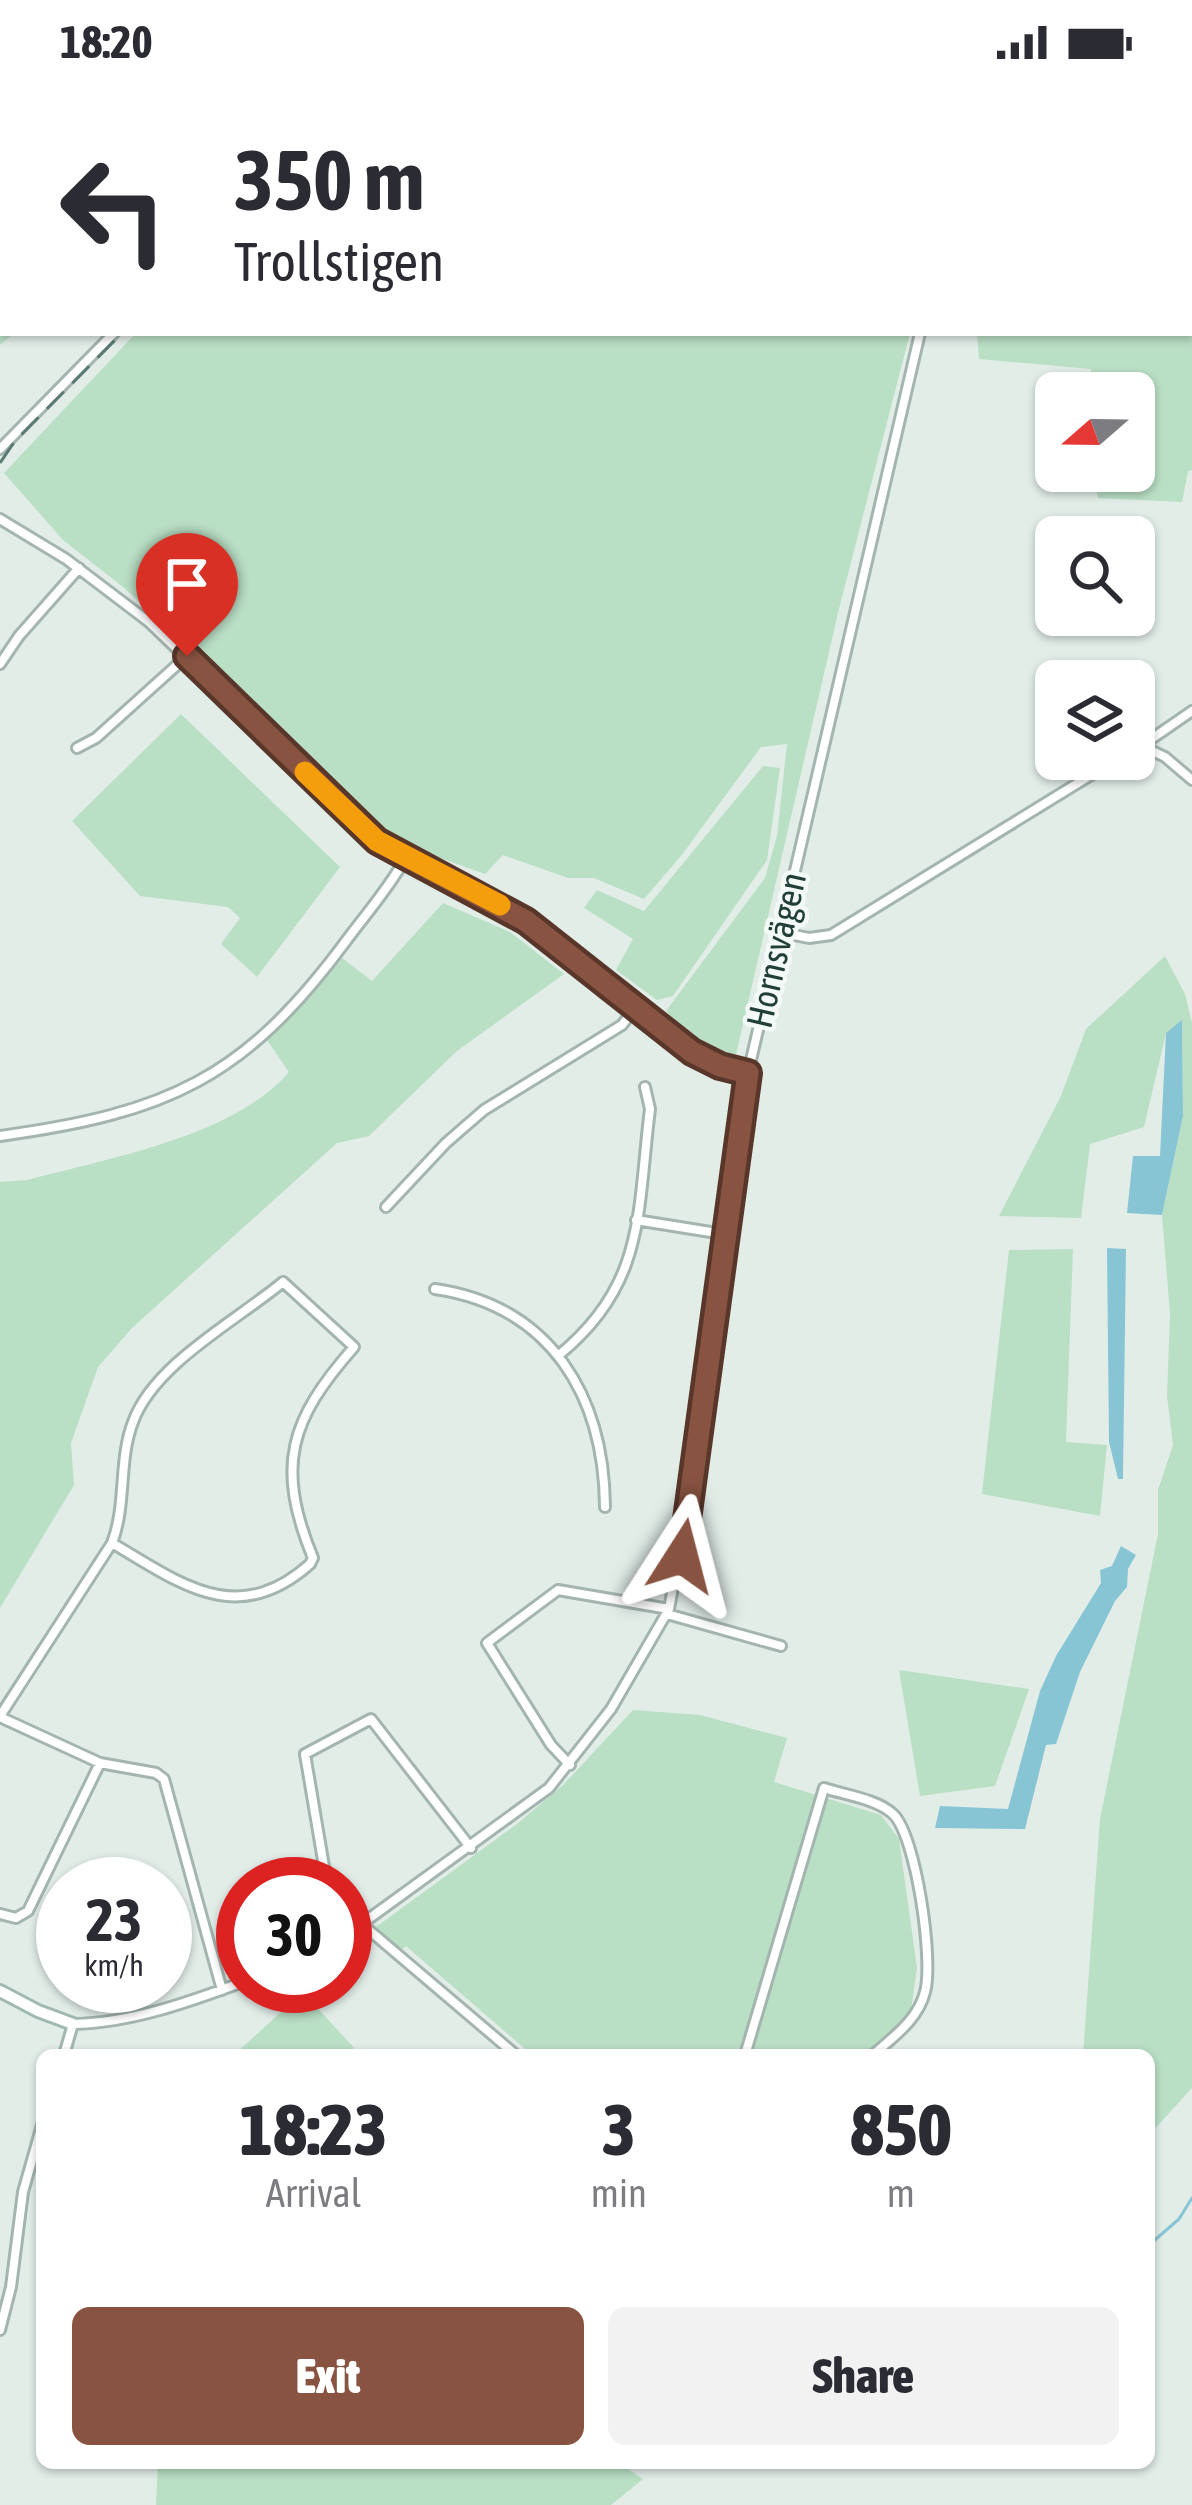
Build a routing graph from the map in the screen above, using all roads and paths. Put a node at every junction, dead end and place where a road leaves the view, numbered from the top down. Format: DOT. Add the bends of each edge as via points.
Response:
graph roads {
  1 [pos="111,336"];
  2 [pos="919,336"];
  3 [pos="0,449"];
  4 [pos="0,519"];
  5 [pos="79,568"];
  6 [pos="187,656"];
  7 [pos="0,664"];
  8 [pos="1192,711"];
  9 [pos="1155,737"];
  10 [pos="76,748"];
  11 [pos="1155,754"];
  12 [pos="1084,780"];
  13 [pos="1192,780"];
  14 [pos="405,858"];
  15 [pos="779,932"];
  16 [pos="635,1008"];
  17 [pos="748,1073"];
  18 [pos="645,1088"];
  19 [pos="0,1136"];
  20 [pos="386,1208"];
  21 [pos="636,1220"];
  22 [pos="724,1234"];
  23 [pos="435,1289"];
  24 [pos="559,1355"];
  25 [pos="605,1507"];
  26 [pos="112,1543"];
  27 [pos="668,1612"];
  28 [pos="781,1646"];
  29 [pos="0,1717"];
  30 [pos="100,1763"];
  31 [pos="570,1765"];
  32 [pos="471,1848"];
  33 [pos="322,1857"];
  34 [pos="0,1914"];
  35 [pos="372,1919"];
  36 [pos="372,1933"];
  37 [pos="216,1964"];
  38 [pos="0,1991"];
  39 [pos="216,1992"];
  40 [pos="73,2024"];
  41 [pos="66,2049"];
  42 [pos="509,2049"];
  43 [pos="748,2049"];
  44 [pos="879,2049"];
  45 [pos="36,2146"];
  46 [pos="0,2329"];
  1 -- 3 [label="street"];
  2 -- 15 [label="street, Hornsvägen"];
  4 -- 5 [label="street"];
  5 -- 6 [label="street"];
  5 -- 7 [label="street"];
  6 -- 10 [label="street"];
  6 -- 14 [label="street" via="377,841"];
  8 -- 9 [label="street"];
  11 -- 13 [label="street"];
  12 -- 15 [label="street" via="831,935"];
  14 -- 16 [label="street" via="526,921"];
  14 -- 19 [label="street" via="308,992 221,1068 122,1114"];
  15 -- 17 [label="street, Hornsvägen"];
  16 -- 17 [label="street" via="705,1059"];
  16 -- 20 [label="street" via="622,1025 465,1126"];
  17 -- 22 [label="street, Hornsvägen"];
  18 -- 21 [label="street" via="650,1109"];
  21 -- 22 [label="street"];
  21 -- 24 [label="street" via="610,1304"];
  22 -- 27 [label="street, Hornsvägen" via="691,1500"];
  23 -- 24 [label="street" via="486,1300"];
  24 -- 25 [label="street" via="595,1424"];
  26 -- 26 [label="street" via="133,1422 151,1389 283,1282 354,1347 298,1427 293,1487 314,1558 269,1591 217,1597"];
  26 -- 29 [label="street"];
  27 -- 28 [label="street"];
  27 -- 31 [label="street, Hornsvägen"];
  27 -- 31 [label="street" via="558,1590 487,1643"];
  29 -- 30 [label="street"];
  30 -- 34 [label="street" via="28,1911"];
  30 -- 37 [label="street" via="156,1773 168,1786"];
  31 -- 32 [label="street, Hornsvägen"];
  32 -- 33 [label="street" via="371,1718 304,1754"];
  32 -- 35 [label="street, Hornsvägen"];
  36 -- 42 [label="street"];
  38 -- 40 [label="street"];
  39 -- 40 [label="street" via="102,2024"];
  40 -- 41 [label="street"];
  43 -- 44 [label="street" via="824,1788 891,1811 911,1855 928,1962 925,1993 914,2016"];
  45 -- 46 [label="street"];
}
